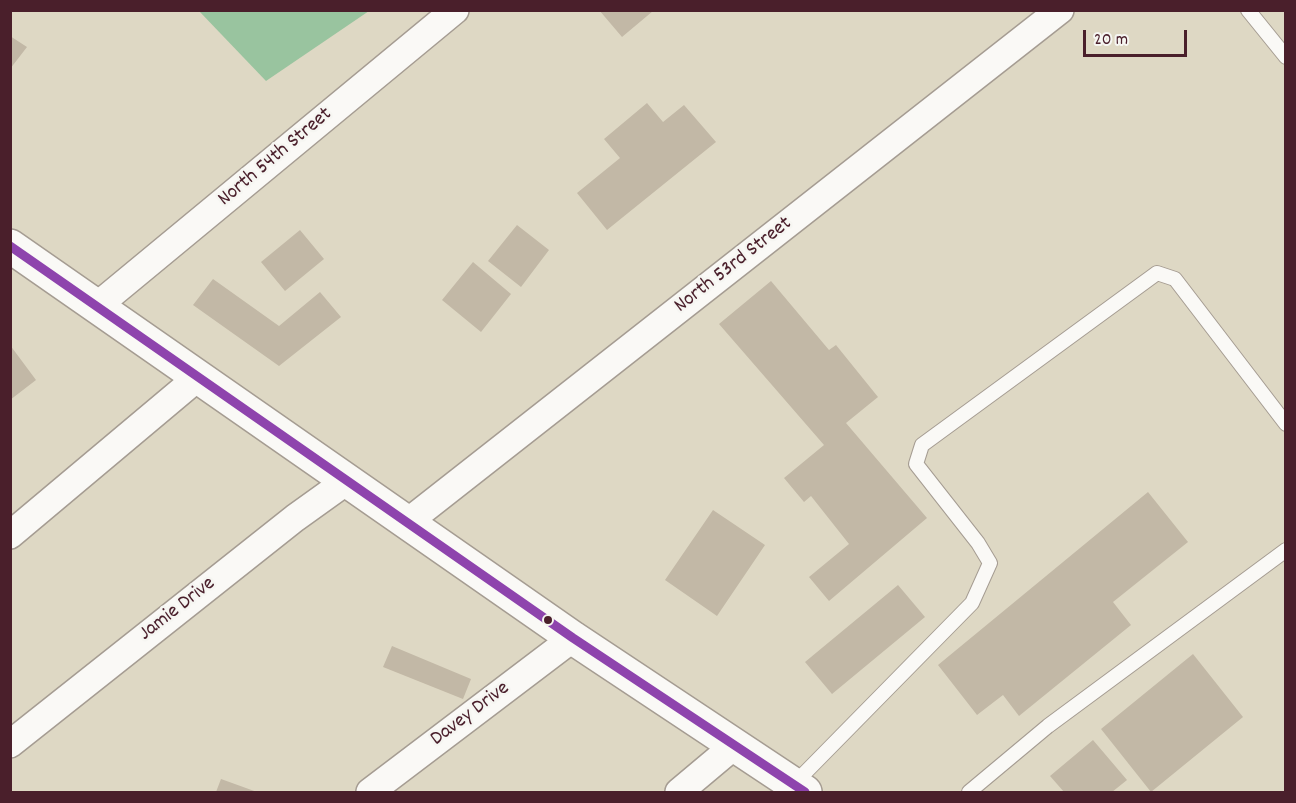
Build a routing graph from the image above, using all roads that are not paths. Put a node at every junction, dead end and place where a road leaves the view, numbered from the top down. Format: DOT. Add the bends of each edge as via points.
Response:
graph roads {
  1 [pos="455,10"];
  2 [pos="1060,10"];
  3 [pos="1248,10"];
  4 [pos="1286,57"];
  5 [pos="10,246"];
  6 [pos="97,306"];
  7 [pos="197,378"];
  8 [pos="1286,424"];
  9 [pos="348,480"];
  10 [pos="409,521"];
  11 [pos="10,535"];
  12 [pos="1286,550"];
  13 [pos="573,638"];
  14 [pos="10,744"];
  15 [pos="735,745"];
  16 [pos="799,789"];
  17 [pos="370,792"];
  18 [pos="679,792"];
  19 [pos="969,792"];
  1 -- 6 [label="street, North 54th Street"];
  2 -- 10 [label="street, North 53rd Street"];
  3 -- 4 [label="lane"];
  5 -- 6 [label="street"];
  6 -- 7 [label="street"];
  7 -- 9 [label="street"];
  7 -- 11 [label="street"];
  8 -- 16 [label="lane" via="1175,279 1157,273 931,438 922,445 916,464 990,564 972,603"];
  9 -- 10 [label="street"];
  9 -- 14 [label="street, Jamie Drive"];
  10 -- 13 [label="street"];
  12 -- 19 [label="lane" via="1048,726"];
  13 -- 15 [label="street"];
  13 -- 17 [label="street, Davey Drive"];
  15 -- 16 [label="street"];
  15 -- 18 [label="street"];
}
